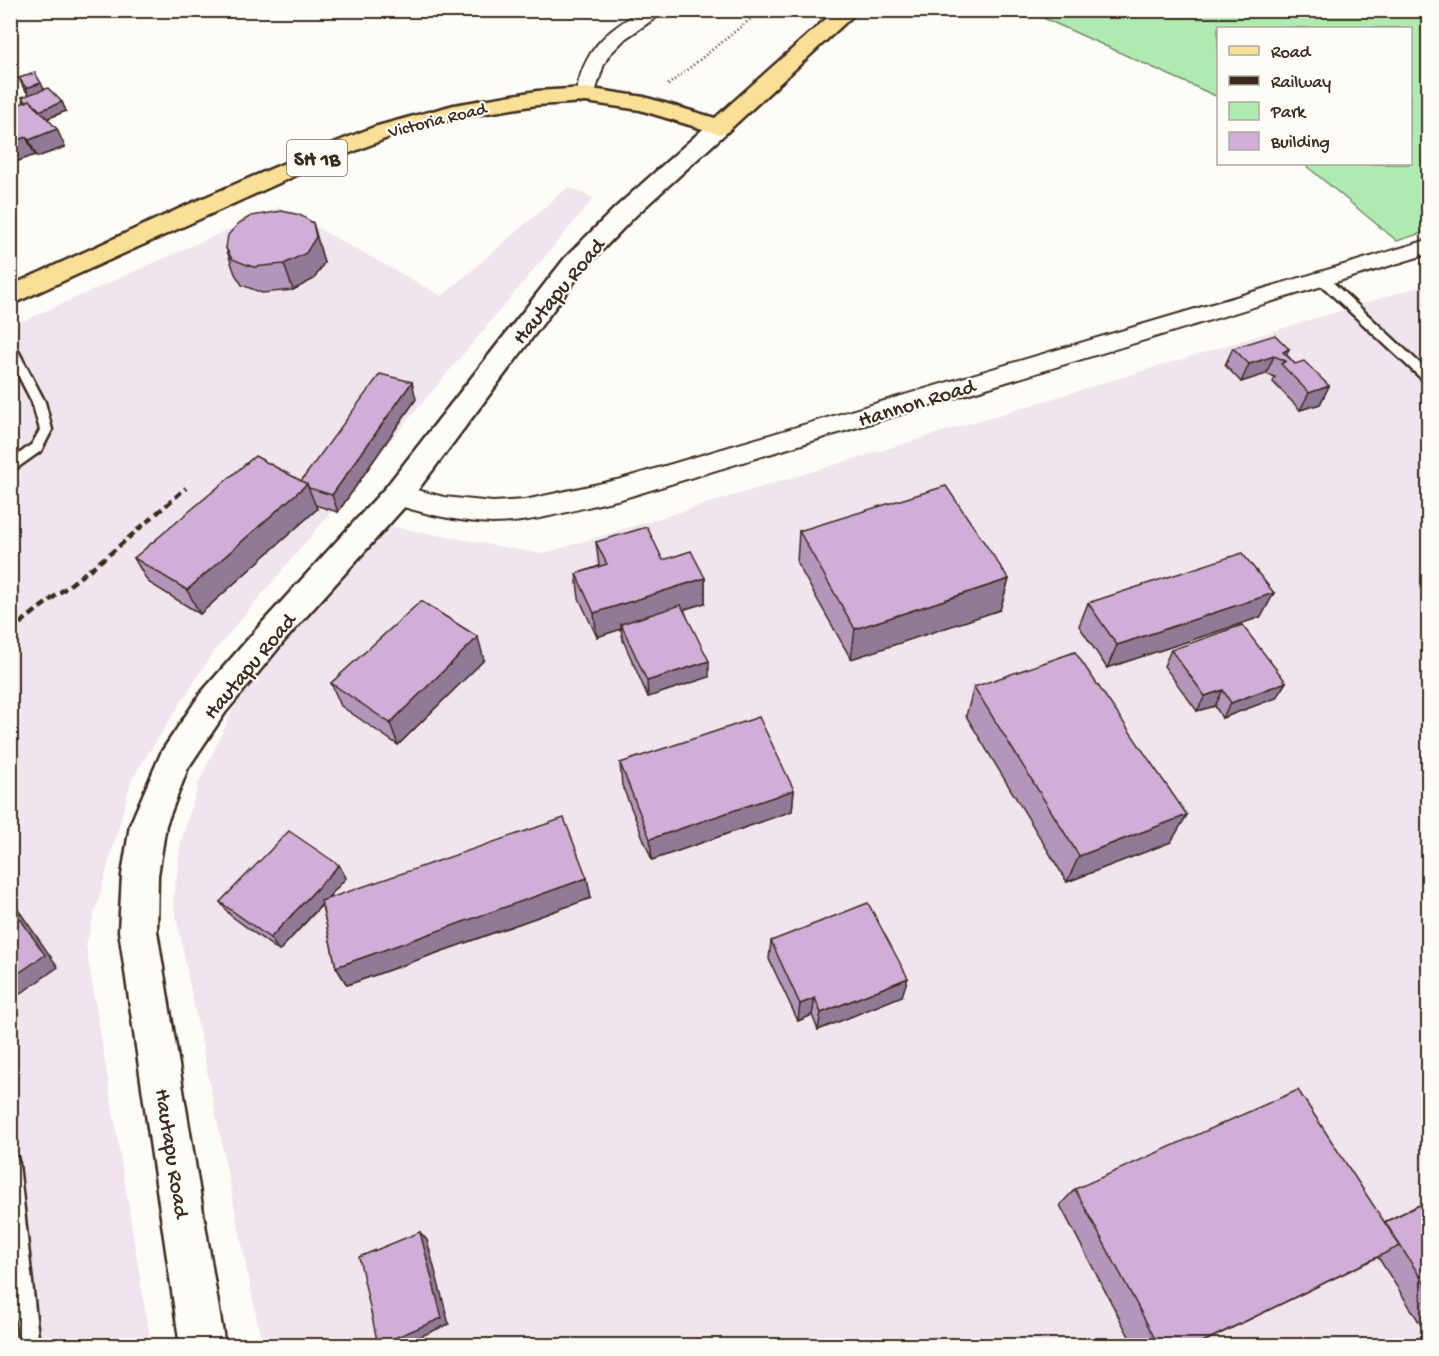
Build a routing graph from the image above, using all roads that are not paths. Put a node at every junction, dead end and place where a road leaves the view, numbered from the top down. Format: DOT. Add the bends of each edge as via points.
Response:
graph roads {
  1 [pos="658,10"];
  2 [pos="849,10"];
  3 [pos="586,95"];
  4 [pos="719,127"];
  5 [pos="1428,247"];
  6 [pos="1322,279"];
  7 [pos="10,297"];
  8 [pos="10,347"];
  9 [pos="1428,378"];
  10 [pos="10,468"];
  11 [pos="397,495"];
  12 [pos="10,1164"];
  13 [pos="29,1346"];
  14 [pos="203,1346"];
  1 -- 3 [label="street" via="614,36 601,51"];
  2 -- 4 [label="main road"];
  3 -- 4 [label="main road, Victoria Road / SH 1B" via="644,104"];
  3 -- 7 [label="main road, Victoria Road / SH 1B" via="490,105 382,132 203,207"];
  4 -- 11 [label="street, Hautapu Road" via="574,264"];
  5 -- 6 [label="street, Hannon Road"];
  6 -- 9 [label="lane"];
  6 -- 11 [label="street, Hannon Road" via="621,489 523,510 472,512"];
  8 -- 10 [label="lane" via="47,425 38,446"];
  11 -- 14 [label="street, Hautapu Road" via="213,703 174,761 148,825 140,875 138,931"];
  12 -- 13 [label="lane"];
}
